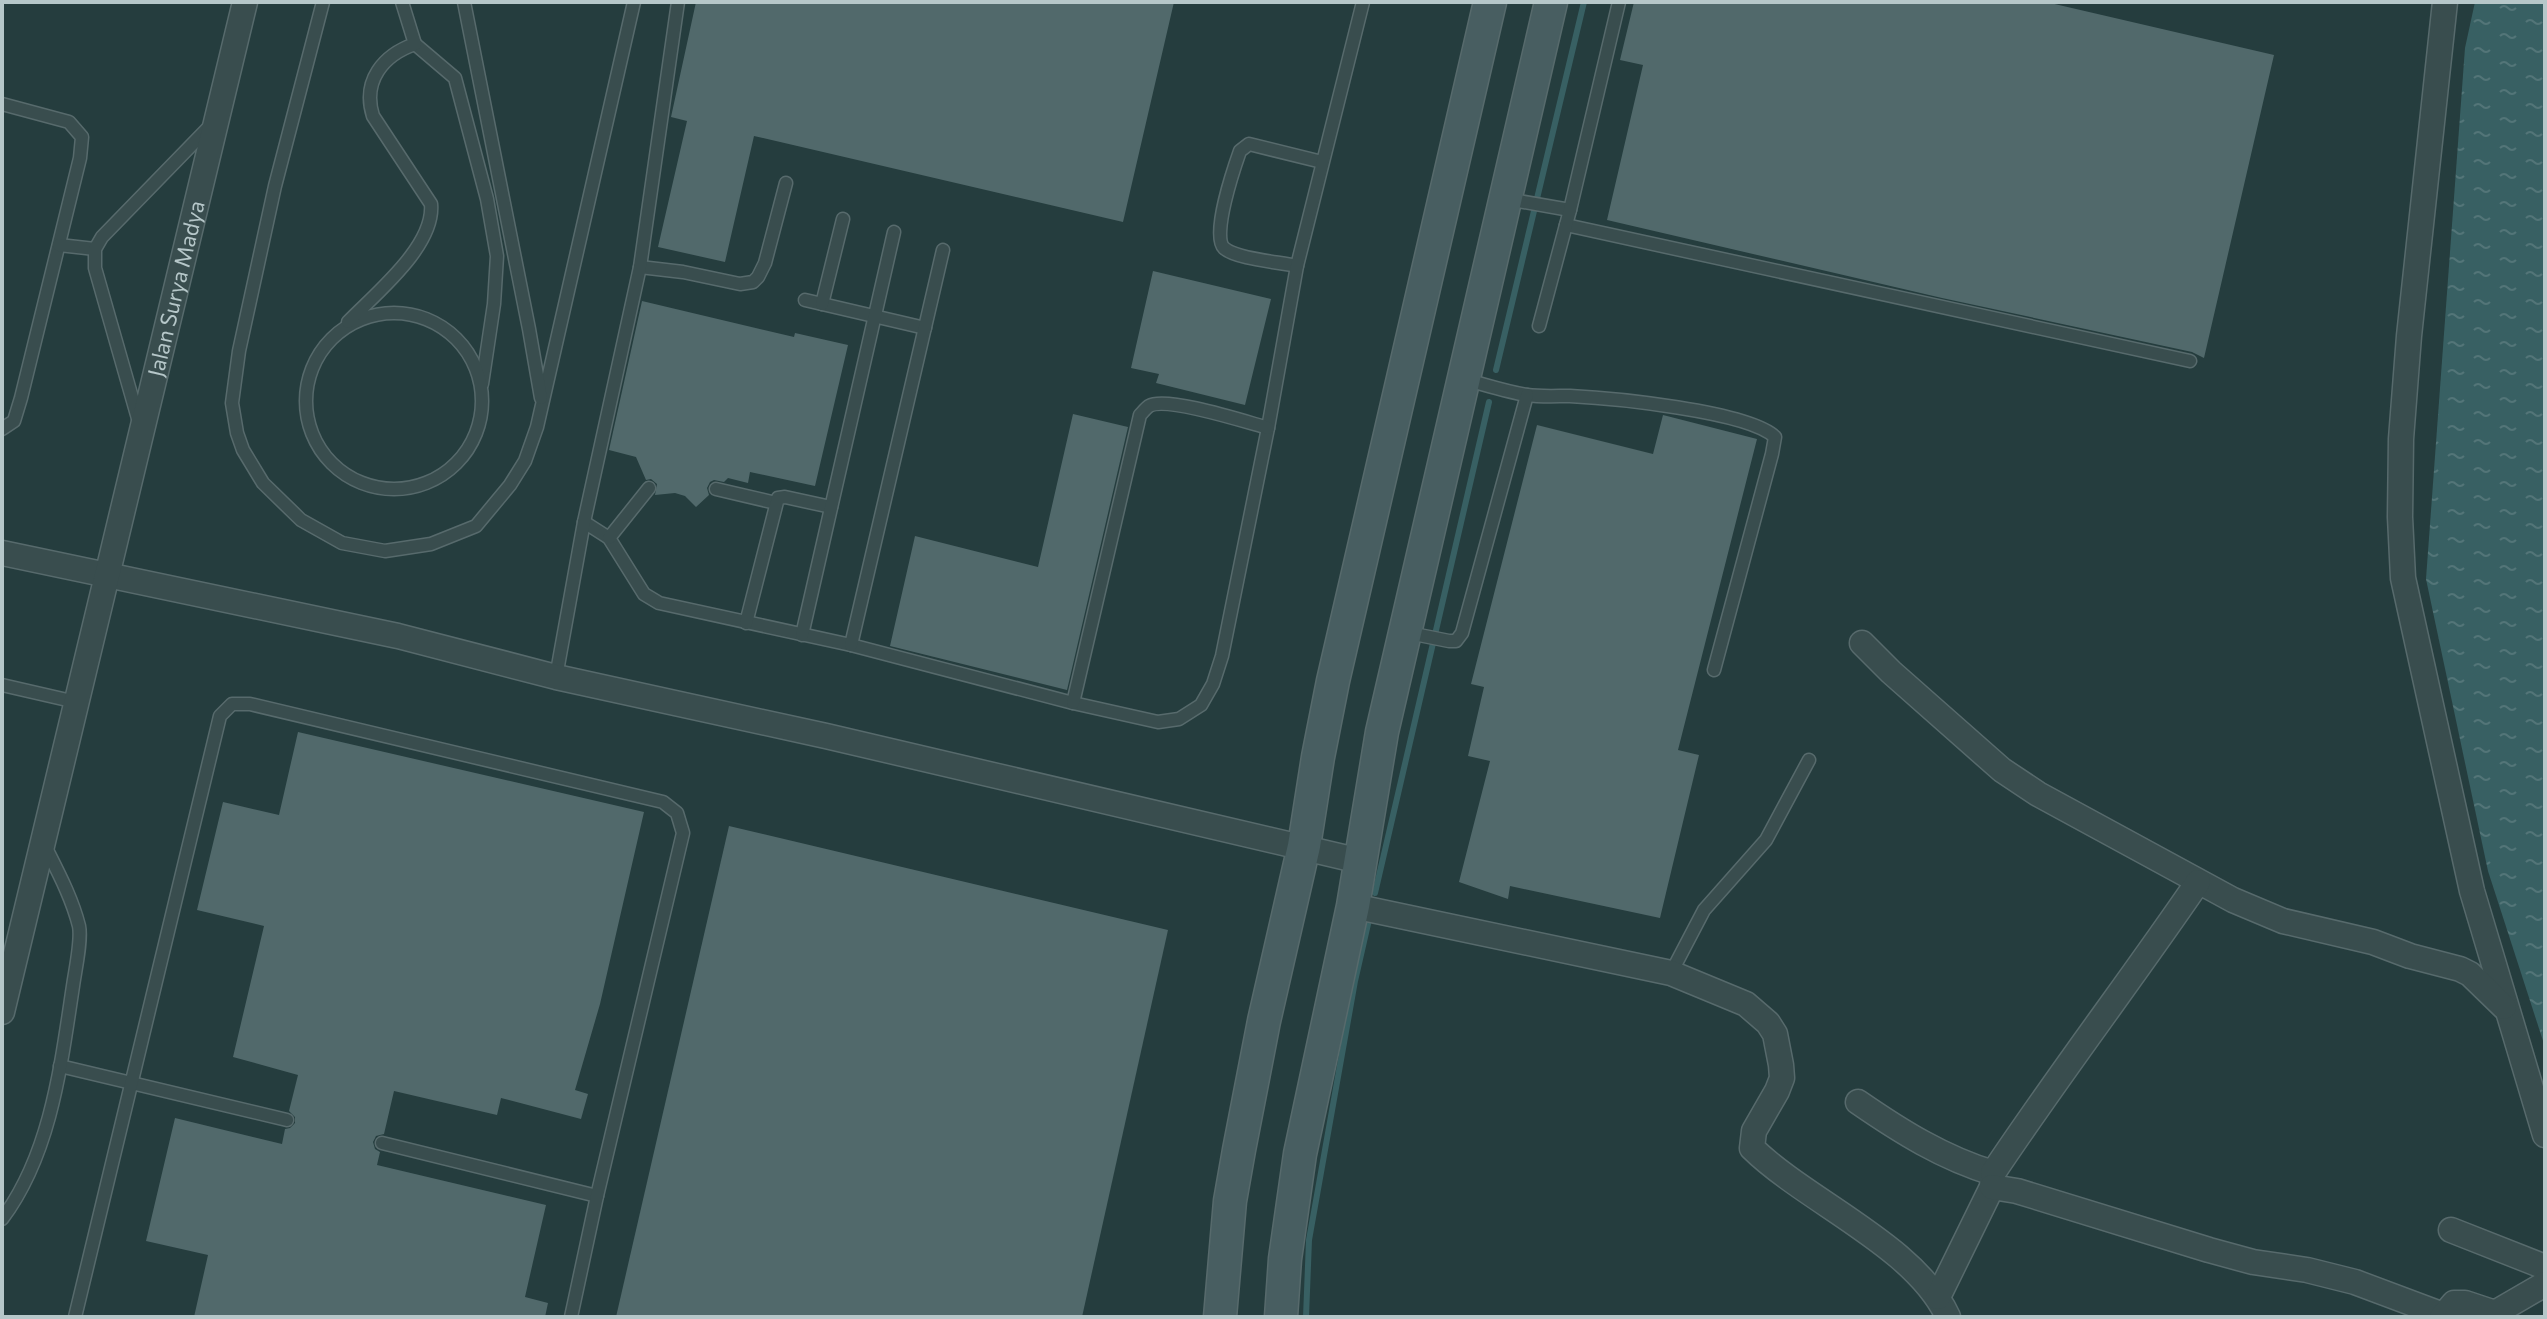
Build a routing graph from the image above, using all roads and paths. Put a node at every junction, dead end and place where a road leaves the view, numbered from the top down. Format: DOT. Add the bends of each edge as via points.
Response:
graph roads {
  1 [pos="245,2"];
  2 [pos="323,2"];
  3 [pos="402,2"];
  4 [pos="464,2"];
  5 [pos="634,2"];
  6 [pos="678,2"];
  7 [pos="1363,2"];
  8 [pos="1490,2"];
  9 [pos="1551,2"];
  10 [pos="1619,2"];
  11 [pos="2445,2"];
  12 [pos="415,44"];
  13 [pos="2,104"];
  14 [pos="219,117"];
  15 [pos="1322,162"];
  16 [pos="786,183"];
  17 [pos="1517,201"];
  18 [pos="1570,210"];
  19 [pos="843,219"];
  20 [pos="1566,225"];
  21 [pos="894,232"];
  22 [pos="59,245"];
  23 [pos="95,249"];
  24 [pos="943,250"];
  25 [pos="1297,266"];
  26 [pos="640,267"];
  27 [pos="805,300"];
  28 [pos="822,304"];
  29 [pos="875,317"];
  30 [pos="1539,326"];
  31 [pos="925,328"];
  32 [pos="340,331"];
  33 [pos="2190,361"];
  34 [pos="1463,379"];
  35 [pos="482,385"];
  36 [pos="1527,395"];
  37 [pos="542,405"];
  38 [pos="1268,428"];
  39 [pos="2,429"];
  40 [pos="142,432"];
  41 [pos="649,488"];
  42 [pos="716,489"];
  43 [pos="776,503"];
  44 [pos="831,507"];
  45 [pos="584,522"];
  46 [pos="609,538"];
  47 [pos="2,553"];
  48 [pos="107,576"];
  49 [pos="746,623"];
  50 [pos="1414,634"];
  51 [pos="802,635"];
  52 [pos="1862,643"];
  53 [pos="851,645"];
  54 [pos="1714,670"];
  55 [pos="556,677"];
  56 [pos="2,685"];
  57 [pos="76,702"];
  58 [pos="1073,703"];
  59 [pos="1809,760"];
  60 [pos="42,840"];
  61 [pos="1304,846"];
  62 [pos="1360,861"];
  63 [pos="2198,882"];
  64 [pos="1353,906"];
  65 [pos="1671,973"];
  66 [pos="2506,1009"];
  67 [pos="2,1012"];
  68 [pos="60,1066"];
  69 [pos="133,1084"];
  70 [pos="1858,1102"];
  71 [pos="287,1120"];
  72 [pos="2545,1135"];
  73 [pos="382,1143"];
  74 [pos="1993,1180"];
  75 [pos="597,1196"];
  76 [pos="2,1219"];
  77 [pos="2451,1230"];
  78 [pos="2545,1267"];
  79 [pos="2545,1284"];
  80 [pos="1943,1307"];
  81 [pos="2442,1316"];
  82 [pos="75,1317"];
  83 [pos="571,1317"];
  84 [pos="1220,1317"];
  85 [pos="1281,1317"];
  1 -- 14 [label="street, Jalan Surya Madya"];
  2 -- 37 [label="lane" via="239,351 232,403 243,450 263,483 301,520 342,543 385,551 412,548 476,526 525,461"];
  3 -- 12 [label="lane"];
  4 -- 37 [label="lane"];
  5 -- 37 [label="lane"];
  6 -- 26 [label="lane"];
  7 -- 15 [label="lane"];
  8 -- 61 [label="street" via="1333,681"];
  9 -- 17 [label="street"];
  10 -- 18 [label="lane"];
  11 -- 66 [label="street" via="2401,439 2403,578 2472,891"];
  12 -- 32 [label="lane" via="385,60 375,76 369,105 431,204 431,220 419,247"];
  12 -- 35 [label="lane" via="455,78 487,199 497,256"];
  13 -- 22 [label="lane" via="69,122 82,137"];
  14 -- 23 [label="lane"];
  14 -- 40 [label="street, Jalan Surya Madya"];
  15 -- 25 [label="lane"];
  15 -- 25 [label="lane" via="1249,144 1240,151 1220,225 1223,248"];
  16 -- 26 [label="lane" via="765,263 753,282"];
  17 -- 18 [label="lane"];
  17 -- 34 [label="street"];
  18 -- 20 [label="lane"];
  19 -- 28 [label="lane"];
  20 -- 30 [label="lane"];
  20 -- 33 [label="lane"];
  21 -- 29 [label="lane"];
  22 -- 23 [label="lane"];
  22 -- 39 [label="lane" via="14,421"];
  23 -- 40 [label="lane" via="95,268"];
  24 -- 31 [label="lane"];
  25 -- 38 [label="lane"];
  26 -- 45 [label="lane"];
  27 -- 28 [label="lane"];
  28 -- 29 [label="lane"];
  29 -- 31 [label="lane"];
  29 -- 44 [label="lane"];
  31 -- 53 [label="lane"];
  32 -- 35 [label="lane" via="373,315 420,317 442,326 468,351"];
  32 -- 35 [label="lane" via="317,356 306,388 308,422 322,453 347,476 379,488 413,487 445,474 469,450 482,419"];
  34 -- 36 [label="lane"];
  34 -- 50 [label="street"];
  36 -- 50 [label="lane" via="1462,633 1456,641"];
  36 -- 54 [label="lane" via="1697,410 1754,425 1775,437"];
  38 -- 58 [label="lane" via="1222,656 1201,705 1179,719 1158,722"];
  38 -- 58 [label="lane" via="1170,405 1147,406 1140,415"];
  40 -- 48 [label="street, Jalan Surya Madya"];
  41 -- 46 [label="lane"];
  42 -- 43 [label="lane"];
  43 -- 44 [label="lane" via="785,497"];
  43 -- 49 [label="lane"];
  44 -- 51 [label="lane"];
  45 -- 46 [label="lane"];
  45 -- 55 [label="lane"];
  46 -- 49 [label="lane" via="644,594 659,603"];
  47 -- 48 [label="street"];
  48 -- 55 [label="street" via="398,636"];
  48 -- 57 [label="street, Jalan Surya Madya"];
  49 -- 51 [label="lane"];
  50 -- 62 [label="street" via="1382,732"];
  51 -- 53 [label="lane"];
  52 -- 63 [label="street" via="2002,770"];
  53 -- 58 [label="lane"];
  55 -- 61 [label="street"];
  56 -- 57 [label="lane"];
  57 -- 60 [label="street, Jalan Surya Madya"];
  59 -- 65 [label="lane" via="1766,840 1704,910"];
  60 -- 67 [label="street, Jalan Surya Madya"];
  60 -- 68 [label="lane" via="80,929"];
  61 -- 62 [label="street"];
  61 -- 84 [label="street" via="1239,1150"];
  62 -- 64 [label="street"];
  63 -- 66 [label="street" via="2283,921 2460,969"];
  63 -- 74 [label="street" via="2041,1100"];
  64 -- 65 [label="street"];
  64 -- 85 [label="street" via="1300,1154"];
  65 -- 80 [label="street" via="1746,1004 1775,1034 1782,1078 1754,1131 1752,1148 1899,1258"];
  66 -- 72 [label="street"];
  68 -- 69 [label="lane"];
  68 -- 76 [label="lane" via="33,1163"];
  69 -- 71 [label="lane"];
  69 -- 75 [label="lane" via="220,716 232,704 663,802 677,813 683,833"];
  69 -- 82 [label="lane"];
  70 -- 74 [label="street" via="1906,1135"];
  73 -- 75 [label="lane"];
  74 -- 80 [label="street"];
  74 -- 81 [label="street" via="2168,1239 2355,1282"];
  75 -- 83 [label="lane"];
  77 -- 78 [label="street"];
  79 -- 81 [label="street" via="2495,1313 2454,1303"];
}
